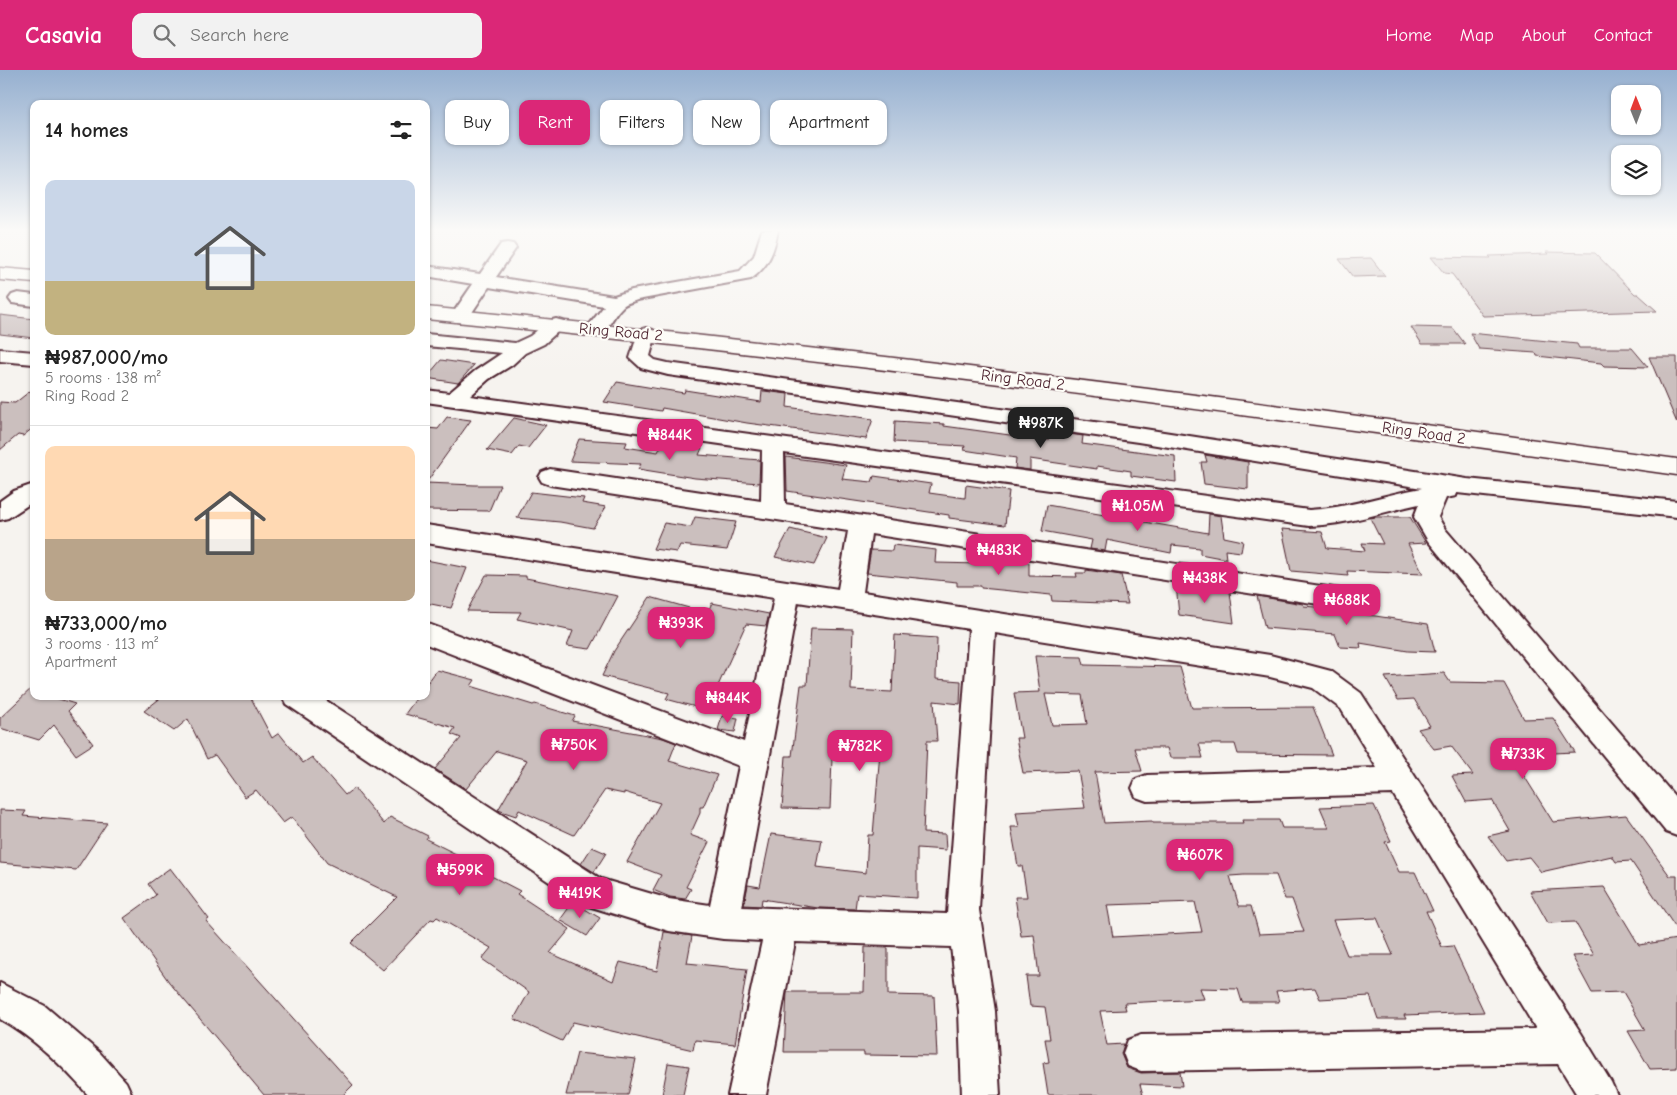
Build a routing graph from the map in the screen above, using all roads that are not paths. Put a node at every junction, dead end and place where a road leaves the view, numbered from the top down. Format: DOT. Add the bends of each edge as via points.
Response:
graph roads {
  1 [pos="471,278"];
  2 [pos="728,278"];
  3 [pos="485,280"];
  4 [pos="616,302"];
  5 [pos="430,312"];
  6 [pos="460,316"];
  7 [pos="556,326"];
  8 [pos="596,329"];
  9 [pos="646,334"];
  10 [pos="430,340"];
  11 [pos="518,349"];
  12 [pos="0,355"];
  13 [pos="30,358"];
  14 [pos="430,396"];
  15 [pos="454,399"];
  16 [pos="773,444"];
  17 [pos="1677,468"];
  18 [pos="550,477"];
  19 [pos="1468,487"];
  20 [pos="1438,492"];
  21 [pos="28,495"];
  22 [pos="1677,509"];
  23 [pos="773,511"];
  24 [pos="0,512"];
  25 [pos="861,524"];
  26 [pos="430,535"];
  27 [pos="788,590"];
  28 [pos="1344,598"];
  29 [pos="849,600"];
  30 [pos="983,621"];
  31 [pos="430,635"];
  32 [pos="302,700"];
  33 [pos="756,759"];
  34 [pos="1402,780"];
  35 [pos="1147,788"];
  36 [pos="1677,822"];
  37 [pos="723,923"];
  38 [pos="782,925"];
  39 [pos="966,931"];
  40 [pos="0,1000"];
  41 [pos="1568,1046"];
  42 [pos="1141,1053"];
  43 [pos="113,1095"];
  44 [pos="747,1095"];
  45 [pos="981,1095"];
  46 [pos="1598,1095"];
  1 -- 3 [label="street"];
  2 -- 4 [label="street" via="632,294"];
  3 -- 4 [label="street"];
  3 -- 6 [label="street"];
  4 -- 8 [label="street"];
  5 -- 6 [label="main road, Ring Road 2"];
  6 -- 7 [label="main road, Ring Road 2"];
  7 -- 8 [label="main road, Ring Road 2"];
  7 -- 11 [label="street"];
  8 -- 9 [label="main road, Ring Road 2"];
  9 -- 17 [label="main road, Ring Road 2" via="995,375"];
  9 -- 19 [label="street" via="640,358 648,364 668,369 1138,435"];
  10 -- 11 [label="street"];
  11 -- 15 [label="street"];
  12 -- 13 [label="street"];
  14 -- 15 [label="street"];
  15 -- 16 [label="street"];
  16 -- 20 [label="street" via="1309,518 1334,517"];
  16 -- 23 [label="street"];
  18 -- 23 [label="street"];
  19 -- 20 [label="street"];
  19 -- 22 [label="street"];
  20 -- 36 [label="street" via="1426,517 1436,535"];
  21 -- 24 [label="street"];
  23 -- 25 [label="street"];
  25 -- 28 [label="street"];
  25 -- 29 [label="street"];
  26 -- 27 [label="street"];
  27 -- 29 [label="street"];
  27 -- 33 [label="street"];
  29 -- 30 [label="street"];
  30 -- 34 [label="street" via="1270,666 1321,678 1351,701"];
  30 -- 39 [label="street" via="963,910"];
  31 -- 33 [label="street"];
  32 -- 37 [label="street" via="594,893 669,915"];
  33 -- 37 [label="street"];
  34 -- 35 [label="street"];
  34 -- 41 [label="street"];
  37 -- 38 [label="street"];
  38 -- 39 [label="street"];
  38 -- 44 [label="street"];
  39 -- 45 [label="street" via="977,1011"];
  40 -- 43 [label="street" via="33,1018 87,1066"];
  41 -- 42 [label="street"];
  41 -- 46 [label="street"];
}
